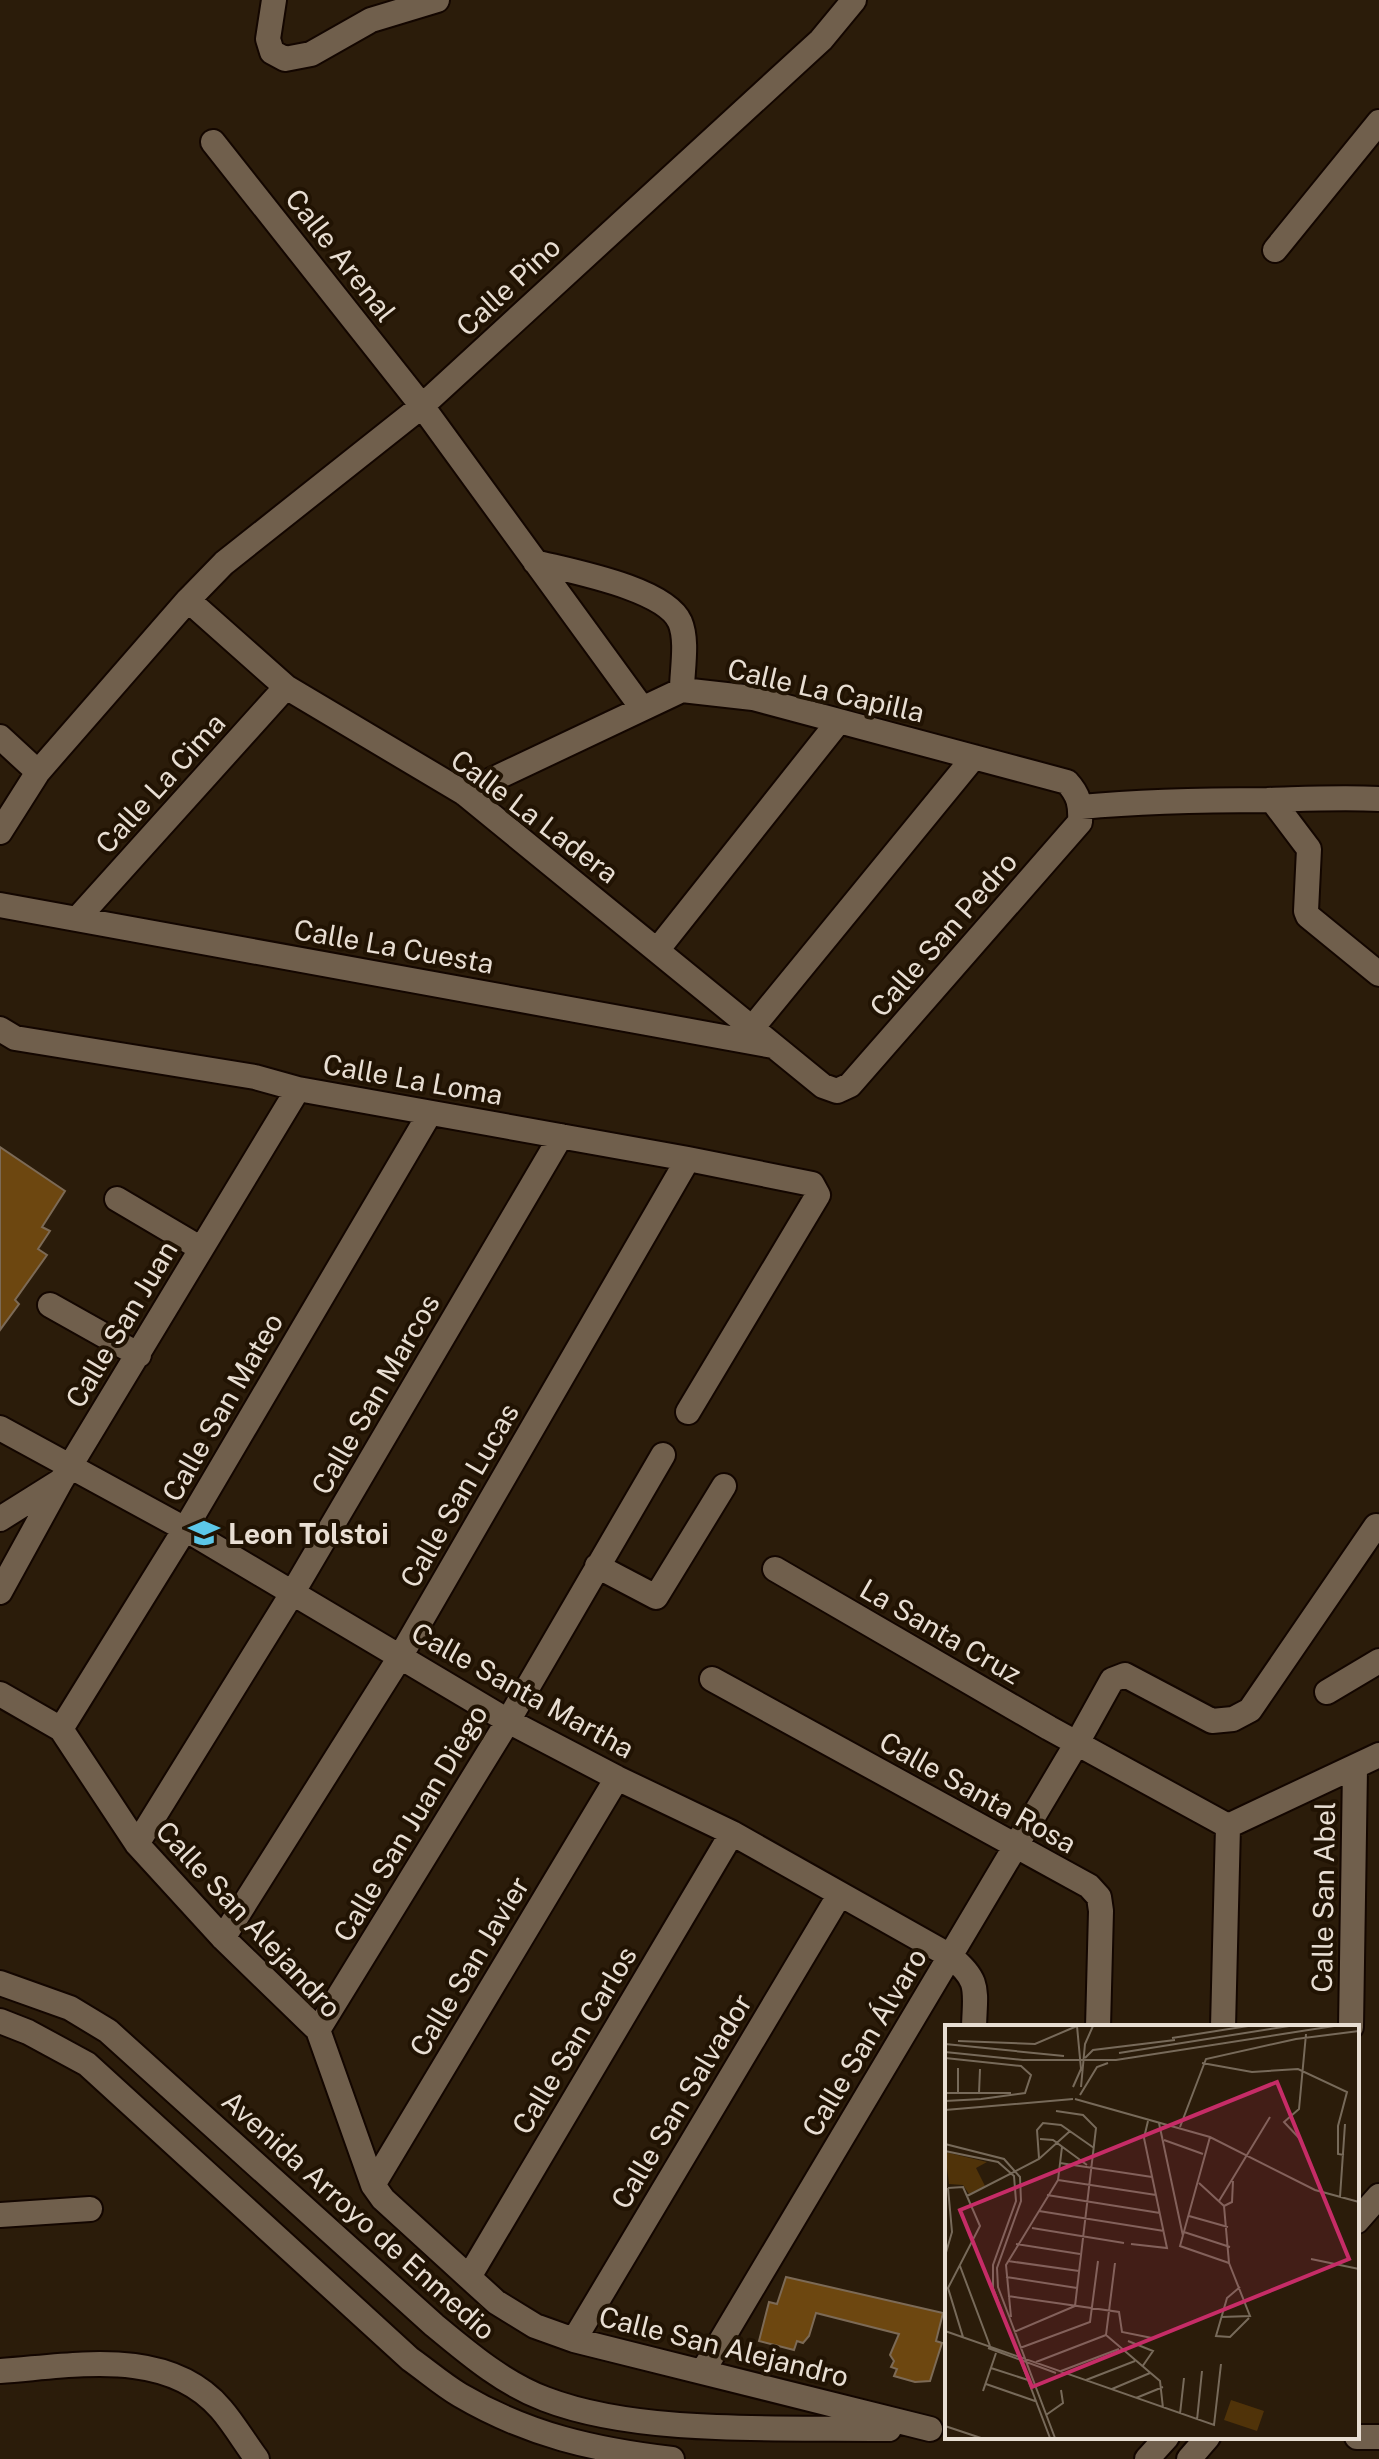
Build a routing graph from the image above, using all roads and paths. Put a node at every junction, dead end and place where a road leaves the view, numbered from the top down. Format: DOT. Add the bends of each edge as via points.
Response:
graph roads {
  1 [pos="274,0"];
  2 [pos="437,0"];
  3 [pos="854,0"];
  4 [pos="1379,122"];
  5 [pos="213,142"];
  6 [pos="1275,250"];
  7 [pos="422,406"];
  8 [pos="535,562"];
  9 [pos="188,600"];
  10 [pos="286,687"];
  11 [pos="682,690"];
  12 [pos="642,708"];
  13 [pos="839,721"];
  14 [pos="0,737"];
  15 [pos="974,757"];
  16 [pos="38,772"];
  17 [pos="464,793"];
  18 [pos="1379,799"];
  19 [pos="1272,800"];
  20 [pos="1081,807"];
  21 [pos="0,832"];
  22 [pos="0,905"];
  23 [pos="77,919"];
  24 [pos="658,949"];
  25 [pos="1379,974"];
  26 [pos="753,1027"];
  27 [pos="0,1029"];
  28 [pos="777,1047"];
  29 [pos="298,1089"];
  30 [pos="837,1091"];
  31 [pos="430,1113"];
  32 [pos="561,1136"];
  33 [pos="688,1159"];
  34 [pos="117,1199"];
  35 [pos="200,1248"];
  36 [pos="50,1305"];
  37 [pos="139,1355"];
  38 [pos="688,1412"];
  39 [pos="0,1428"];
  40 [pos="663,1455"];
  41 [pos="66,1473"];
  42 [pos="724,1486"];
  43 [pos="0,1519"];
  44 [pos="1376,1526"];
  45 [pos="185,1529"];
  46 [pos="597,1566"];
  47 [pos="775,1569"];
  48 [pos="0,1592"];
  49 [pos="293,1592"];
  50 [pos="400,1657"];
  51 [pos="1379,1661"];
  52 [pos="712,1679"];
  53 [pos="1327,1692"];
  54 [pos="0,1694"];
  55 [pos="508,1721"];
  56 [pos="61,1729"];
  57 [pos="1077,1743"];
  58 [pos="1379,1755"];
  59 [pos="1355,1768"];
  60 [pos="617,1778"];
  61 [pos="1228,1826"];
  62 [pos="732,1833"];
  63 [pos="137,1844"];
  64 [pos="1015,1847"];
  65 [pos="840,1894"];
  66 [pos="223,1938"];
  67 [pos="950,1956"];
  68 [pos="0,1983"];
  69 [pos="0,2021"];
  70 [pos="974,2025"];
  71 [pos="1098,2025"];
  72 [pos="1223,2025"];
  73 [pos="1351,2025"];
  74 [pos="318,2030"];
  75 [pos="373,2185"];
  76 [pos="90,2209"];
  77 [pos="1368,2209"];
  78 [pos="0,2215"];
  79 [pos="1359,2233"];
  80 [pos="469,2277"];
  81 [pos="574,2340"];
  82 [pos="0,2371"];
  83 [pos="703,2371"];
  84 [pos="939,2430"];
  85 [pos="1165,2439"];
  86 [pos="1206,2439"];
  87 [pos="257,2459"];
  88 [pos="672,2459"];
  89 [pos="1147,2459"];
  90 [pos="1189,2459"];
  1 -- 2 [label="street" via="268,39 272,52 285,59 311,54 371,20"];
  3 -- 7 [label="street, Calle Pino" via="821,40"];
  4 -- 6 [label="street"];
  5 -- 7 [label="street, Calle Arenal"];
  7 -- 8 [label="street, Calle Arenal"];
  7 -- 9 [label="street, Calle Pino" via="224,563"];
  8 -- 11 [label="street" via="637,589 680,620"];
  8 -- 12 [label="street, Calle Arenal"];
  9 -- 10 [label="street, Calle La Ladera"];
  9 -- 16 [label="street, Calle Pino"];
  10 -- 17 [label="street, Calle La Ladera"];
  10 -- 23 [label="street, Calle La Cima"];
  11 -- 12 [label="street"];
  11 -- 13 [label="street, Calle La Capilla" via="753,698"];
  12 -- 17 [label="street"];
  13 -- 15 [label="street, Calle La Capilla"];
  13 -- 24 [label="street"];
  14 -- 16 [label="street"];
  15 -- 20 [label="street, Calle La Capilla" via="1067,782"];
  15 -- 26 [label="street"];
  16 -- 21 [label="street, Calle Pino"];
  17 -- 24 [label="street, Calle La Ladera"];
  18 -- 19 [label="street"];
  19 -- 20 [label="street"];
  19 -- 25 [label="street" via="1309,849 1308,916"];
  20 -- 30 [label="street, Calle San Pedro" via="1080,822 850,1085"];
  22 -- 23 [label="street, Calle La Cuesta"];
  23 -- 28 [label="street, Calle La Cuesta"];
  24 -- 26 [label="street, Calle La Ladera"];
  26 -- 28 [label="street, Calle La Ladera"];
  27 -- 29 [label="street, Calle La Loma" via="15,1038 255,1077"];
  28 -- 30 [label="street, Calle La Ladera" via="823,1086"];
  29 -- 31 [label="street, Calle La Loma"];
  29 -- 35 [label="street, Calle San Juan"];
  31 -- 32 [label="street, Calle La Loma"];
  31 -- 45 [label="street, Calle San Mateo"];
  32 -- 33 [label="street, Calle La Loma"];
  32 -- 49 [label="street, Calle San Marcos"];
  33 -- 38 [label="street, Calle La Loma" via="812,1184 818,1195"];
  33 -- 50 [label="street, Calle San Lucas"];
  34 -- 35 [label="street"];
  35 -- 37 [label="street, Calle San Juan"];
  36 -- 37 [label="street"];
  37 -- 41 [label="street, Calle San Juan"];
  39 -- 41 [label="street, Calle Santa Martha"];
  40 -- 46 [label="street, Calle San Juan Diego"];
  41 -- 43 [label="street"];
  41 -- 45 [label="street, Calle Santa Martha"];
  41 -- 48 [label="street, Calle San Juan"];
  42 -- 46 [label="street" via="656,1597"];
  44 -- 57 [label="street, Calle San Álvaro" via="1250,1710 1212,1721 1125,1675 1112,1680"];
  45 -- 49 [label="street, Calle Santa Martha"];
  45 -- 56 [label="street, Calle San Mateo"];
  46 -- 55 [label="street, Calle San Juan Diego"];
  47 -- 57 [label="street, La Santa Cruz"];
  49 -- 50 [label="street, Calle Santa Martha"];
  49 -- 63 [label="street, Calle San Marcos"];
  50 -- 55 [label="street, Calle Santa Martha"];
  50 -- 66 [label="street, Calle San Lucas"];
  51 -- 53 [label="street"];
  52 -- 64 [label="street, Calle Santa Rosa"];
  54 -- 56 [label="street, Calle San Alejandro"];
  55 -- 60 [label="street, Calle Santa Martha"];
  55 -- 74 [label="street, Calle San Juan Diego"];
  56 -- 63 [label="street, Calle San Alejandro"];
  57 -- 61 [label="street, La Santa Cruz"];
  57 -- 64 [label="street, Calle San Álvaro"];
  58 -- 59 [label="street"];
  59 -- 61 [label="street"];
  59 -- 73 [label="street, Calle San Abel"];
  60 -- 62 [label="street, Calle Santa Martha"];
  60 -- 75 [label="street, Calle San Javier"];
  61 -- 72 [label="street"];
  62 -- 65 [label="street, Calle Santa Martha"];
  62 -- 80 [label="street, Calle San Carlos"];
  63 -- 66 [label="street, Calle San Alejandro"];
  64 -- 67 [label="street, Calle San Álvaro"];
  64 -- 71 [label="street, Calle Santa Rosa" via="1089,1886 1099,1897"];
  65 -- 67 [label="street, Calle Santa Martha"];
  65 -- 81 [label="street, Calle San Salvador"];
  66 -- 74 [label="street, Calle San Alejandro"];
  67 -- 70 [label="street, Calle Santa Martha" via="969,1972 975,1988"];
  67 -- 83 [label="street, Calle San Álvaro"];
  68 -- 84 [label="street, Avenida Arroyo de Enmedio" via="70,2008 108,2031 434,2325 488,2369 545,2399 616,2418 696,2425"];
  69 -- 88 [label="street" via="87,2064 410,2359 457,2394 494,2414 572,2442"];
  74 -- 75 [label="street, Calle San Alejandro"];
  75 -- 80 [label="street, Calle San Alejandro"];
  76 -- 78 [label="street"];
  77 -- 79 [label="street"];
  80 -- 81 [label="street, Calle San Alejandro" via="535,2326"];
  81 -- 83 [label="street, Calle San Alejandro"];
  82 -- 87 [label="street" via="119,2363 189,2381 220,2407"];
  83 -- 84 [label="street, Calle San Alejandro"];
  85 -- 89 [label="street"];
  86 -- 90 [label="street"];
}
